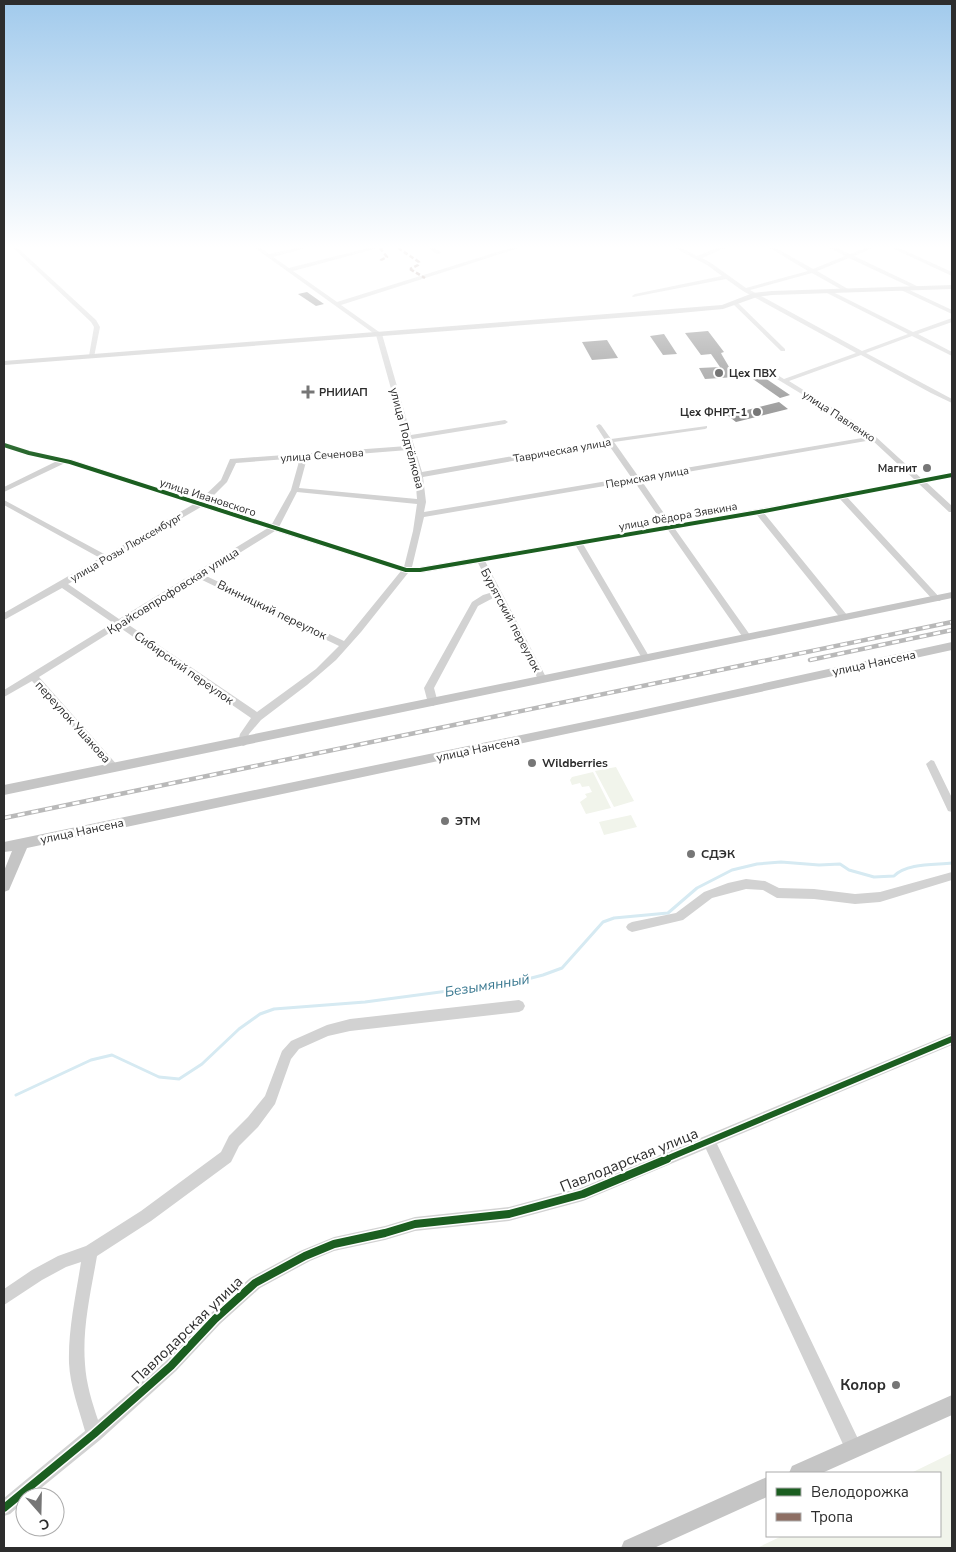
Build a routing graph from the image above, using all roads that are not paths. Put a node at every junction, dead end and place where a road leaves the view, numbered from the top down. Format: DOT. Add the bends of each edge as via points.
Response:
graph roads {
  1 [pos="94,320"];
  2 [pos="360,320"];
  3 [pos="555,320"];
  4 [pos="753,320"];
  5 [pos="801,320"];
  6 [pos="885,320"];
  7 [pos="951,320"];
  8 [pos="379,334"];
  9 [pos="912,334"];
  10 [pos="784,350"];
  11 [pos="861,353"];
  12 [pos="952,354"];
  13 [pos="92,356"];
  14 [pos="4,363"];
  15 [pos="765,370"];
  16 [pos="784,381"];
  17 [pos="952,400"];
  18 [pos="505,422"];
  19 [pos="599,426"];
  20 [pos="705,427"];
  21 [pos="408,438"];
  22 [pos="874,438"];
  23 [pos="610,441"];
  24 [pos="4,445"];
  25 [pos="410,448"];
  26 [pos="304,456"];
  27 [pos="63,461"];
  28 [pos="233,461"];
  29 [pos="419,475"];
  30 [pos="952,475"];
  31 [pos="636,478"];
  32 [pos="921,481"];
  33 [pos="4,490"];
  34 [pos="295,490"];
  35 [pos="840,495"];
  36 [pos="4,502"];
  37 [pos="422,502"];
  38 [pos="199,505"];
  39 [pos="952,510"];
  40 [pos="759,512"];
  41 [pos="421,515"];
  42 [pos="670,527"];
  43 [pos="274,528"];
  44 [pos="579,544"];
  45 [pos="106,558"];
  46 [pos="481,560"];
  47 [pos="406,570"];
  48 [pos="198,575"];
  49 [pos="62,584"];
  50 [pos="498,593"];
  51 [pos="952,595"];
  52 [pos="937,599"];
  53 [pos="6,612"];
  54 [pos="844,617"];
  55 [pos="119,623"];
  56 [pos="747,637"];
  57 [pos="345,645"];
  58 [pos="952,646"];
  59 [pos="646,658"];
  60 [pos="33,676"];
  61 [pos="542,679"];
  62 [pos="4,694"];
  63 [pos="433,702"];
  64 [pos="256,718"];
  65 [pos="243,742"];
  66 [pos="931,764"];
  67 [pos="114,767"];
  68 [pos="4,790"];
  69 [pos="952,808"];
  70 [pos="22,844"];
  71 [pos="4,847"];
  72 [pos="952,876"];
  73 [pos="4,886"];
  74 [pos="632,927"];
  75 [pos="519,1006"];
  76 [pos="952,1039"];
  77 [pos="709,1141"];
  78 [pos="90,1252"];
  79 [pos="4,1298"];
  80 [pos="952,1405"];
  81 [pos="94,1434"];
  82 [pos="854,1449"];
  83 [pos="801,1472"];
  84 [pos="766,1488"];
  85 [pos="4,1508"];
  86 [pos="631,1548"];
  1 -- 13 [label="street" via="97,327"];
  2 -- 8 [label="street"];
  3 -- 8 [label="main road"];
  4 -- 10 [label="street"];
  5 -- 11 [label="street"];
  6 -- 9 [label="street"];
  7 -- 9 [label="street"];
  8 -- 13 [label="main road"];
  8 -- 21 [label="street, улица Подтёлкова"];
  9 -- 11 [label="street"];
  9 -- 12 [label="street"];
  11 -- 16 [label="street"];
  11 -- 17 [label="street"];
  13 -- 14 [label="main road"];
  15 -- 16 [label="street, улица Павленко"];
  16 -- 22 [label="street, улица Павленко"];
  18 -- 21 [label="street"];
  19 -- 23 [label="street"];
  20 -- 23 [label="street, Таврическая улица"];
  21 -- 25 [label="street, улица Подтёлкова"];
  22 -- 31 [label="street, Пермская улица"];
  22 -- 32 [label="street, улица Павленко"];
  23 -- 29 [label="street, Таврическая улица"];
  23 -- 31 [label="street"];
  24 -- 27 [label="street, улица Ивановского"];
  25 -- 26 [label="street, улица Сеченова"];
  25 -- 29 [label="street, улица Подтёлкова"];
  26 -- 28 [label="street, улица Сеченова"];
  26 -- 34 [label="street, Крайсовпрофовская улица"];
  27 -- 33 [label="street"];
  27 -- 38 [label="street, улица Ивановского"];
  28 -- 38 [label="street, улица Розы Люксембург" via="224,482"];
  29 -- 37 [label="street, улица Подтёлкова"];
  30 -- 32 [label="street, улица Фёдора Зявкина"];
  31 -- 41 [label="street, Пермская улица"];
  31 -- 42 [label="street"];
  32 -- 35 [label="street, улица Фёдора Зявкина"];
  32 -- 39 [label="street, улица Павленко"];
  34 -- 37 [label="street"];
  34 -- 43 [label="street, Крайсовпрофовская улица"];
  35 -- 40 [label="street, улица Фёдора Зявкина"];
  35 -- 52 [label="street"];
  36 -- 45 [label="street"];
  37 -- 41 [label="street, улица Подтёлкова"];
  38 -- 43 [label="street, улица Ивановского"];
  38 -- 45 [label="street, улица Розы Люксембург"];
  40 -- 42 [label="street, улица Фёдора Зявкина"];
  40 -- 54 [label="street"];
  41 -- 47 [label="street, улица Подтёлкова"];
  42 -- 44 [label="street, улица Фёдора Зявкина"];
  42 -- 56 [label="street"];
  43 -- 47 [label="street, улица Ивановского"];
  43 -- 48 [label="street, Крайсовпрофовская улица"];
  44 -- 46 [label="street, улица Фёдора Зявкина"];
  44 -- 59 [label="street"];
  45 -- 49 [label="street, улица Розы Люксембург"];
  46 -- 47 [label="street, улица Фёдора Зявкина"];
  46 -- 50 [label="street, Бурятский переулок"];
  47 -- 57 [label="street, улица Подтёлкова"];
  48 -- 55 [label="street, Крайсовпрофовская улица"];
  48 -- 57 [label="street, Винницкий переулок"];
  49 -- 53 [label="street, улица Розы Люксембург"];
  49 -- 55 [label="street, Сибирский переулок"];
  50 -- 61 [label="street, Бурятский переулок"];
  50 -- 63 [label="street" via="475,604 429,688"];
  51 -- 52 [label="main road"];
  52 -- 54 [label="main road"];
  54 -- 56 [label="main road"];
  55 -- 60 [label="street, Крайсовпрофовская улица"];
  55 -- 64 [label="street, Сибирский переулок"];
  56 -- 59 [label="main road"];
  57 -- 64 [label="street, улица Подтёлкова" via="309,680"];
  58 -- 70 [label="main road, улица Нансена"];
  59 -- 61 [label="main road"];
  60 -- 62 [label="street, Крайсовпрофовская улица"];
  60 -- 67 [label="street, переулок Ушакова"];
  61 -- 63 [label="main road"];
  63 -- 65 [label="main road"];
  64 -- 65 [label="street, улица Подтёлкова" via="244,730"];
  65 -- 67 [label="main road"];
  66 -- 69 [label="street"];
  67 -- 68 [label="main road"];
  70 -- 71 [label="main road, улица Нансена"];
  70 -- 73 [label="main road"];
  72 -- 74 [label="street" via="880,897 855,898 777,893 765,886 746,884 708,895 679,917"];
  75 -- 78 [label="street" via="350,1025 295,1045 286,1055 270,1100 234,1141 226,1156 146,1216"];
  76 -- 77 [label="street, Павлодарская улица"];
  77 -- 81 [label="street, Павлодарская улица" via="583,1194 542,1207 509,1214 415,1224 334,1244 306,1256 255,1283 215,1319 171,1366"];
  77 -- 82 [label="street, Павлодарская улица"];
  78 -- 79 [label="street" via="63,1261"];
  78 -- 81 [label="street" via="77,1362"];
  80 -- 82 [label="main road"];
  81 -- 85 [label="street, Павлодарская улица"];
  82 -- 83 [label="main road"];
  84 -- 86 [label="main road"];
}
